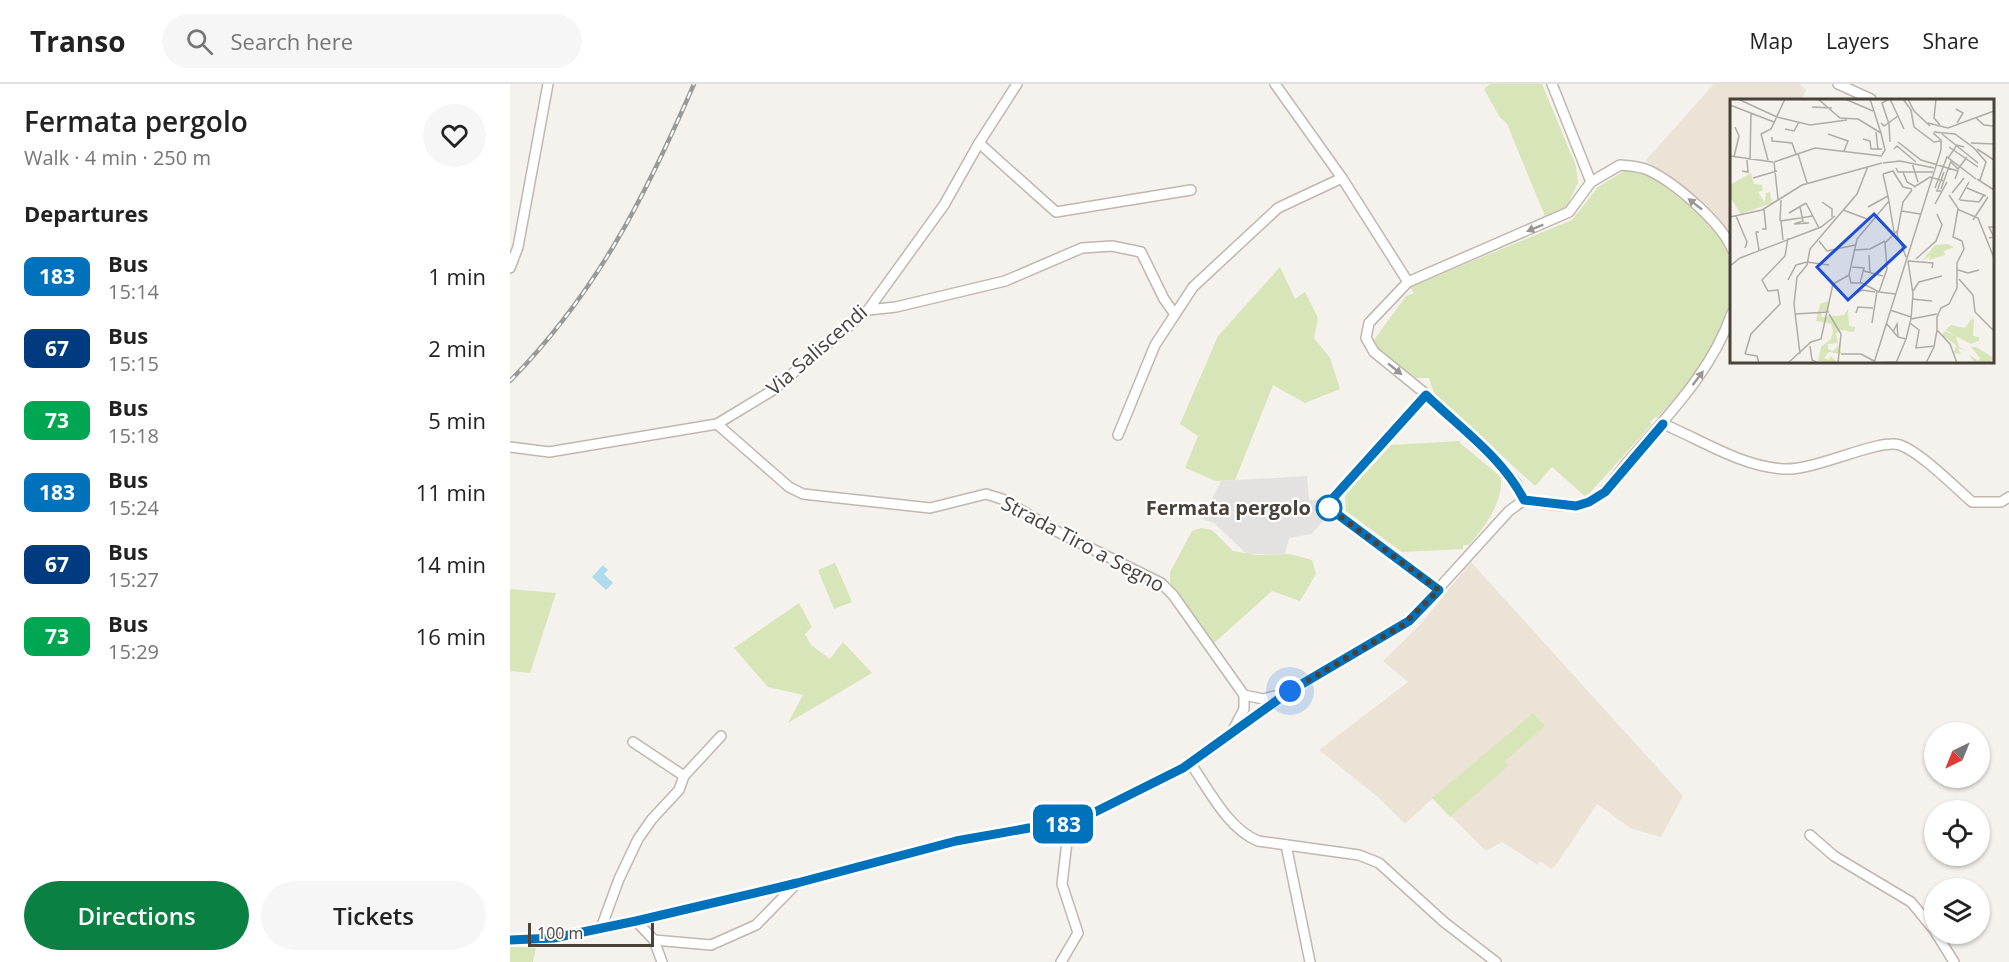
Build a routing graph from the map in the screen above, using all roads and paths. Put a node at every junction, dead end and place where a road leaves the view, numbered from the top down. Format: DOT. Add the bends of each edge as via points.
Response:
graph roads {
  1 [pos="548,84"];
  2 [pos="1017,84"];
  3 [pos="1275,84"];
  4 [pos="1552,84"];
  5 [pos="1838,84"];
  6 [pos="1871,99"];
  7 [pos="979,143"];
  8 [pos="1342,178"];
  9 [pos="1591,182"];
  10 [pos="1191,190"];
  11 [pos="1730,246"];
  12 [pos="510,267"];
  13 [pos="1407,282"];
  14 [pos="867,310"];
  15 [pos="1174,313"];
  16 [pos="1730,316"];
  17 [pos="1426,395"];
  18 [pos="717,424"];
  19 [pos="1663,424"];
  20 [pos="1118,435"];
  21 [pos="510,447"];
  22 [pos="2009,497"];
  23 [pos="1524,500"];
  24 [pos="1439,590"];
  25 [pos="1290,691"];
  26 [pos="1244,695"];
  27 [pos="722,736"];
  28 [pos="1229,737"];
  29 [pos="633,742"];
  30 [pos="1190,763"];
  31 [pos="684,776"];
  32 [pos="1069,825"];
  33 [pos="1810,835"];
  34 [pos="1286,845"];
  35 [pos="797,883"];
  36 [pos="1924,918"];
  37 [pos="636,921"];
  38 [pos="601,928"];
  39 [pos="510,940"];
  40 [pos="654,940"];
  41 [pos="1943,944"];
  42 [pos="662,962"];
  43 [pos="1061,962"];
  44 [pos="1310,962"];
  45 [pos="1496,962"];
  46 [pos="1954,962"];
  1 -- 12 [label="street" via="518,247"];
  2 -- 7 [label="street, Via Saliscendi"];
  3 -- 8 [label="street"];
  4 -- 9 [label="street"];
  5 -- 6 [label="street"];
  7 -- 10 [label="street" via="1056,212"];
  7 -- 14 [label="street, Via Saliscendi" via="944,205"];
  8 -- 13 [label="street"];
  8 -- 15 [label="street" via="1278,208 1193,287"];
  11 -- 9 [label="street, one-way" via="1726,234 1707,214 1650,171 1620,165"];
  9 -- 13 [label="street, one-way" via="1569,212"];
  13 -- 17 [label="street, one-way" via="1369,323 1366,338 1374,352"];
  14 -- 15 [label="street" via="896,307 1005,281 1082,248 1112,246 1141,252"];
  14 -- 18 [label="street, Via Saliscendi" via="773,390"];
  15 -- 20 [label="street" via="1155,345"];
  19 -- 16 [label="street, one-way" via="1709,364"];
  17 -- 23 [label="street" via="1501,466"];
  17 -- 24 [label="street" via="1334,497 1329,508"];
  18 -- 21 [label="street, Via Saliscendi" via="549,452"];
  18 -- 26 [label="street, Strada Tiro a Segno" via="789,487 803,494 930,508 986,494 1022,509 1168,589"];
  19 -- 22 [label="street" via="1749,463 1786,469 1823,464 1885,444 1899,445 1927,463 1972,502"];
  19 -- 23 [label="street" via="1605,492 1589,502 1576,506"];
  23 -- 24 [label="street" via="1509,511"];
  24 -- 25 [label="street" via="1403,625"];
  25 -- 26 [label="street" via="1263,699"];
  25 -- 28 [label="street"];
  26 -- 28 [label="street" via="1242,715"];
  27 -- 31 [label="street"];
  28 -- 30 [label="street"];
  29 -- 31 [label="street"];
  30 -- 32 [label="street"];
  30 -- 34 [label="street" via="1242,832 1258,841"];
  31 -- 38 [label="street" via="679,790 638,839"];
  32 -- 35 [label="street" via="1057,823 956,841"];
  32 -- 43 [label="street" via="1062,884 1078,933"];
  33 -- 36 [label="street" via="1834,856 1911,902"];
  34 -- 44 [label="street"];
  34 -- 45 [label="street" via="1359,855 1379,863 1444,922"];
  35 -- 37 [label="street"];
  35 -- 40 [label="street" via="756,925 711,945"];
  37 -- 38 [label="street"];
  37 -- 40 [label="street"];
  38 -- 39 [label="street" via="554,938"];
  40 -- 42 [label="street"];
  41 -- 46 [label="street"];
}
